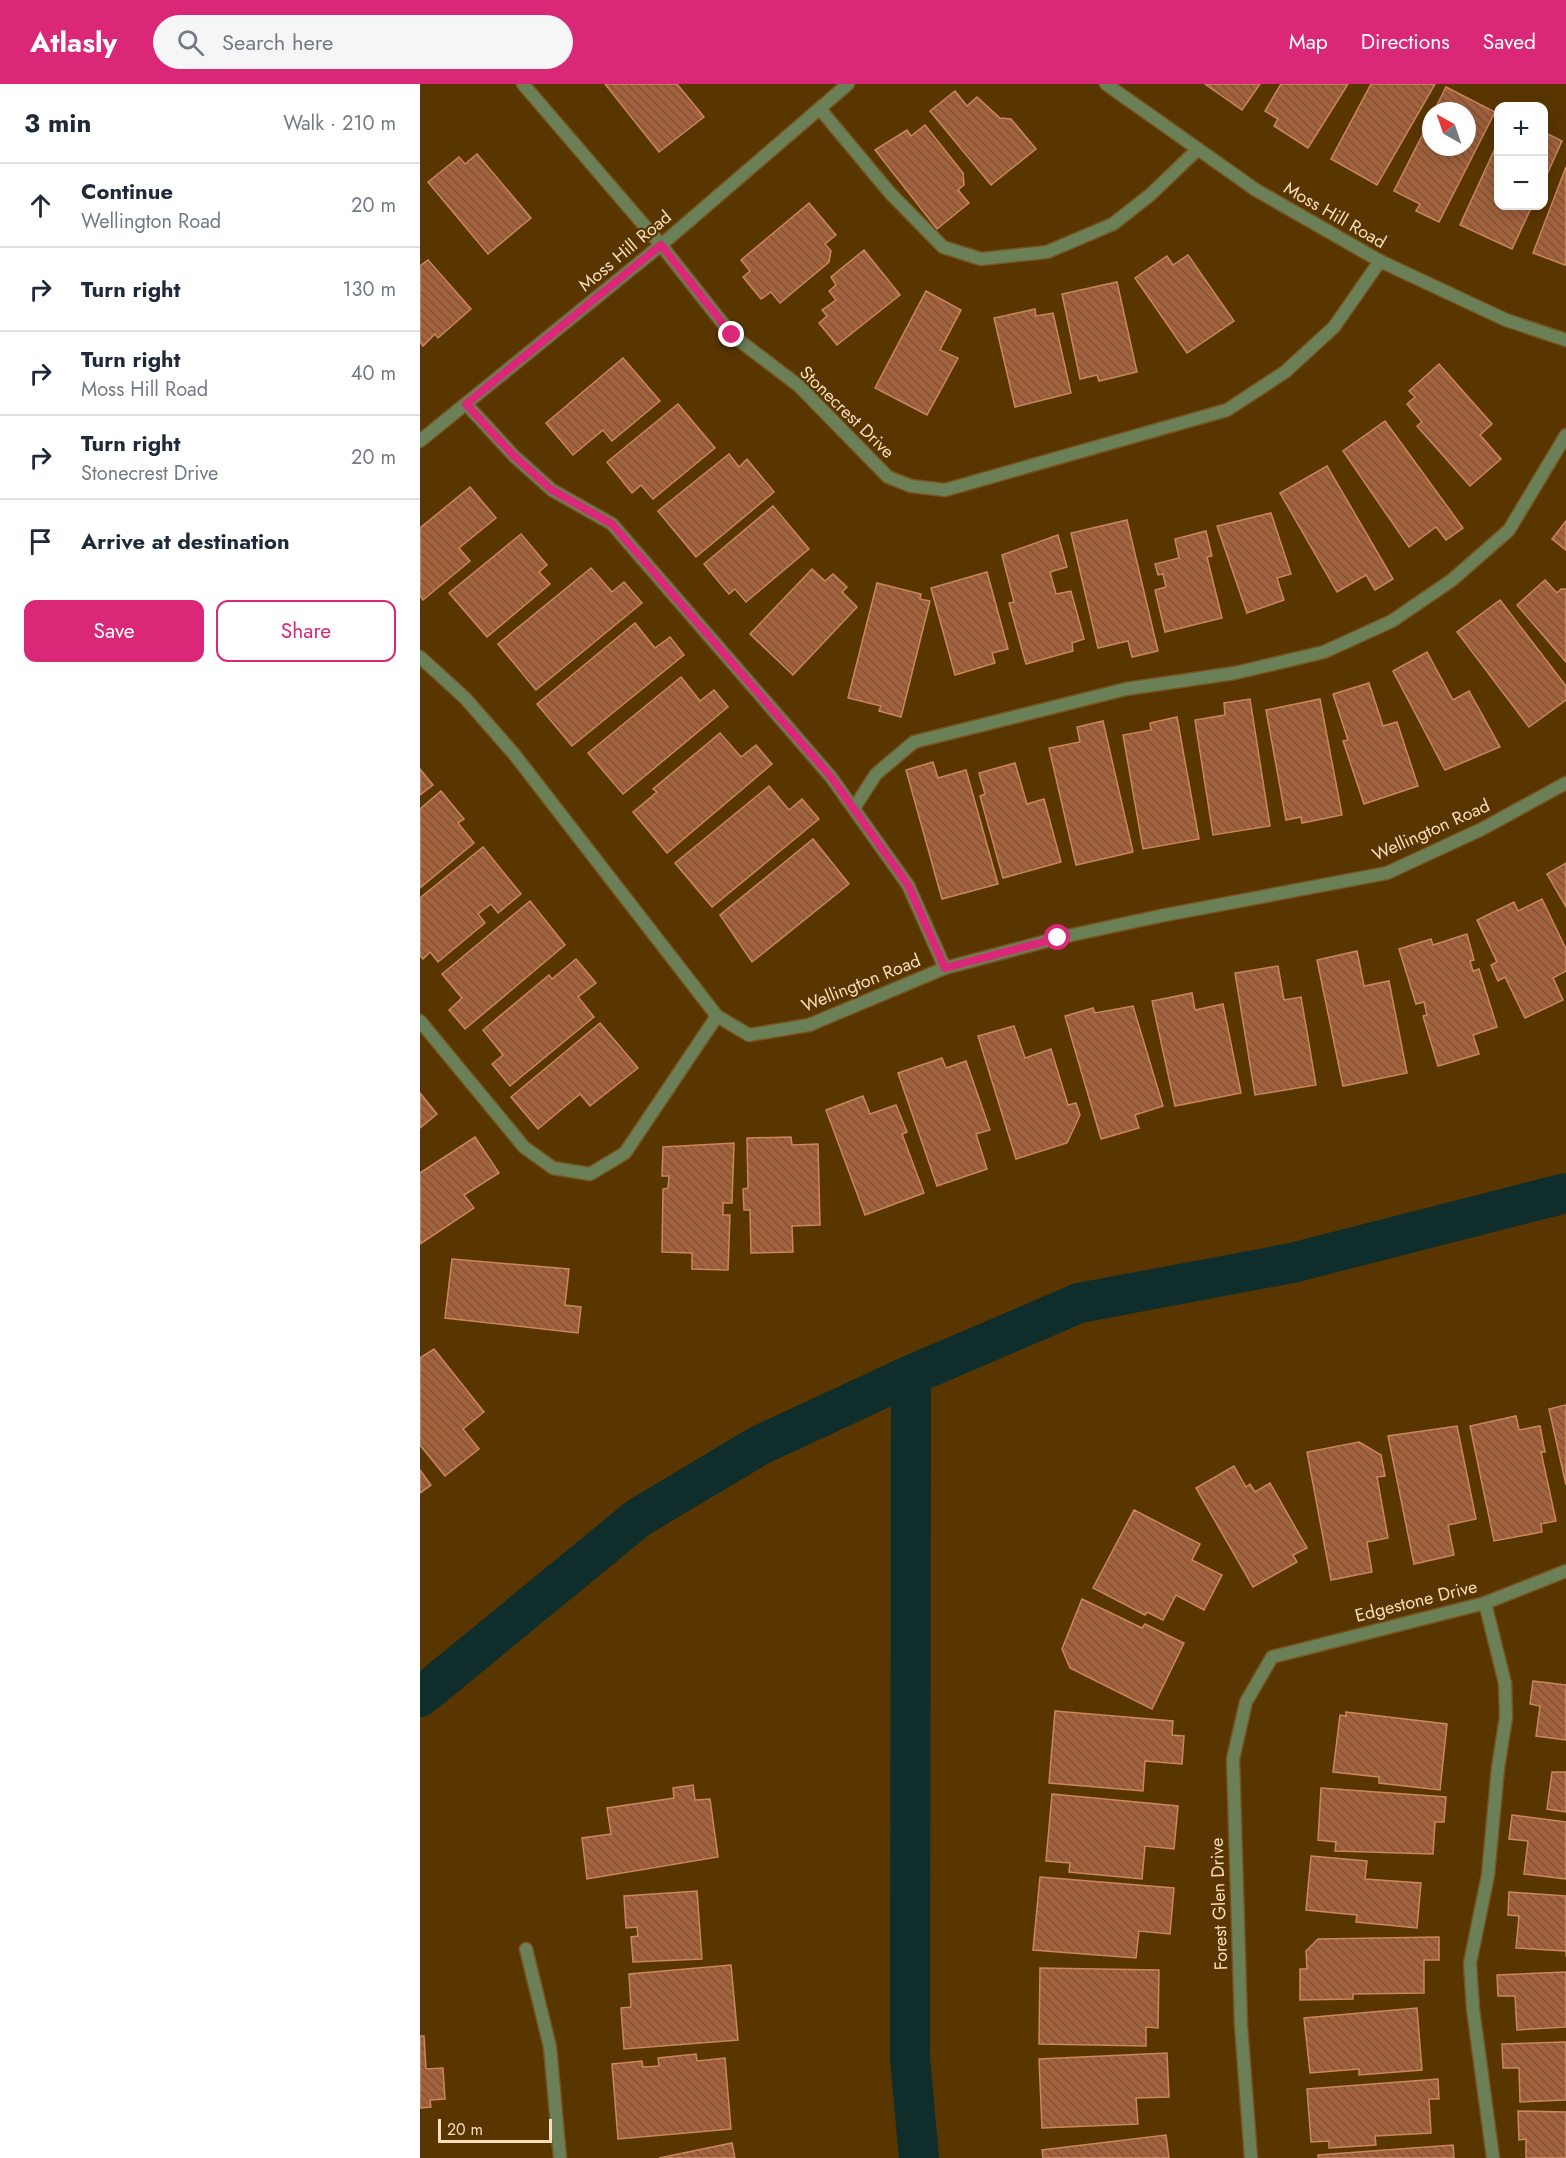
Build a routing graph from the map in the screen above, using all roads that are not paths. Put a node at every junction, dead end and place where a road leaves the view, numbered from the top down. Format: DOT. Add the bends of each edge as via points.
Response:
graph roads {
  1 [pos="523,84"];
  2 [pos="848,84"];
  3 [pos="1106,84"];
  4 [pos="819,109"];
  5 [pos="1198,149"];
  6 [pos="661,245"];
  7 [pos="1380,261"];
  8 [pos="1566,340"];
  9 [pos="466,404"];
  10 [pos="1566,435"];
  11 [pos="420,441"];
  12 [pos="420,657"];
  13 [pos="1566,783"];
  14 [pos="854,808"];
  15 [pos="945,968"];
  16 [pos="717,1016"];
  17 [pos="420,1021"];
  18 [pos="1566,1571"];
  19 [pos="1485,1603"];
  20 [pos="1272,1657"];
  21 [pos="526,1949"];
  22 [pos="560,2158"];
  23 [pos="1251,2158"];
  24 [pos="1493,2158"];
  1 -- 6 [label="street, Stonecrest Drive"];
  2 -- 4 [label="street, Moss Hill Road"];
  3 -- 5 [label="street, Moss Hill Road"];
  4 -- 5 [label="street" via="943,248 981,260 1047,252 1113,224"];
  4 -- 6 [label="street, Moss Hill Road"];
  5 -- 7 [label="street, Moss Hill Road" via="1256,190"];
  6 -- 7 [label="street, Stonecrest Drive" via="732,335 799,386 888,477 911,486 945,490 1227,410 1285,372 1334,327"];
  6 -- 9 [label="street, Moss Hill Road"];
  7 -- 8 [label="street, Moss Hill Road" via="1506,320"];
  9 -- 11 [label="street, Moss Hill Road"];
  9 -- 14 [label="street" via="552,490 612,524"];
  10 -- 14 [label="street" via="1509,530 1452,580 1392,621 1324,652 1234,673 1126,689 914,742 876,774"];
  12 -- 16 [label="street, Wellington Road" via="465,698 514,754"];
  13 -- 15 [label="street, Wellington Road" via="1482,829 1387,873 1149,918"];
  14 -- 15 [label="street" via="908,885"];
  15 -- 16 [label="street, Wellington Road" via="809,1025 749,1035"];
  16 -- 17 [label="street" via="626,1153 590,1173 553,1168 524,1147"];
  18 -- 19 [label="street, Edgestone Drive"];
  19 -- 20 [label="street, Edgestone Drive"];
  19 -- 24 [label="street" via="1505,1683 1506,1717 1488,1875 1470,1963"];
  20 -- 23 [label="street, Forest Glen Drive" via="1246,1702 1233,1759 1241,2025"];
  21 -- 22 [label="street" via="550,2047"];
}
